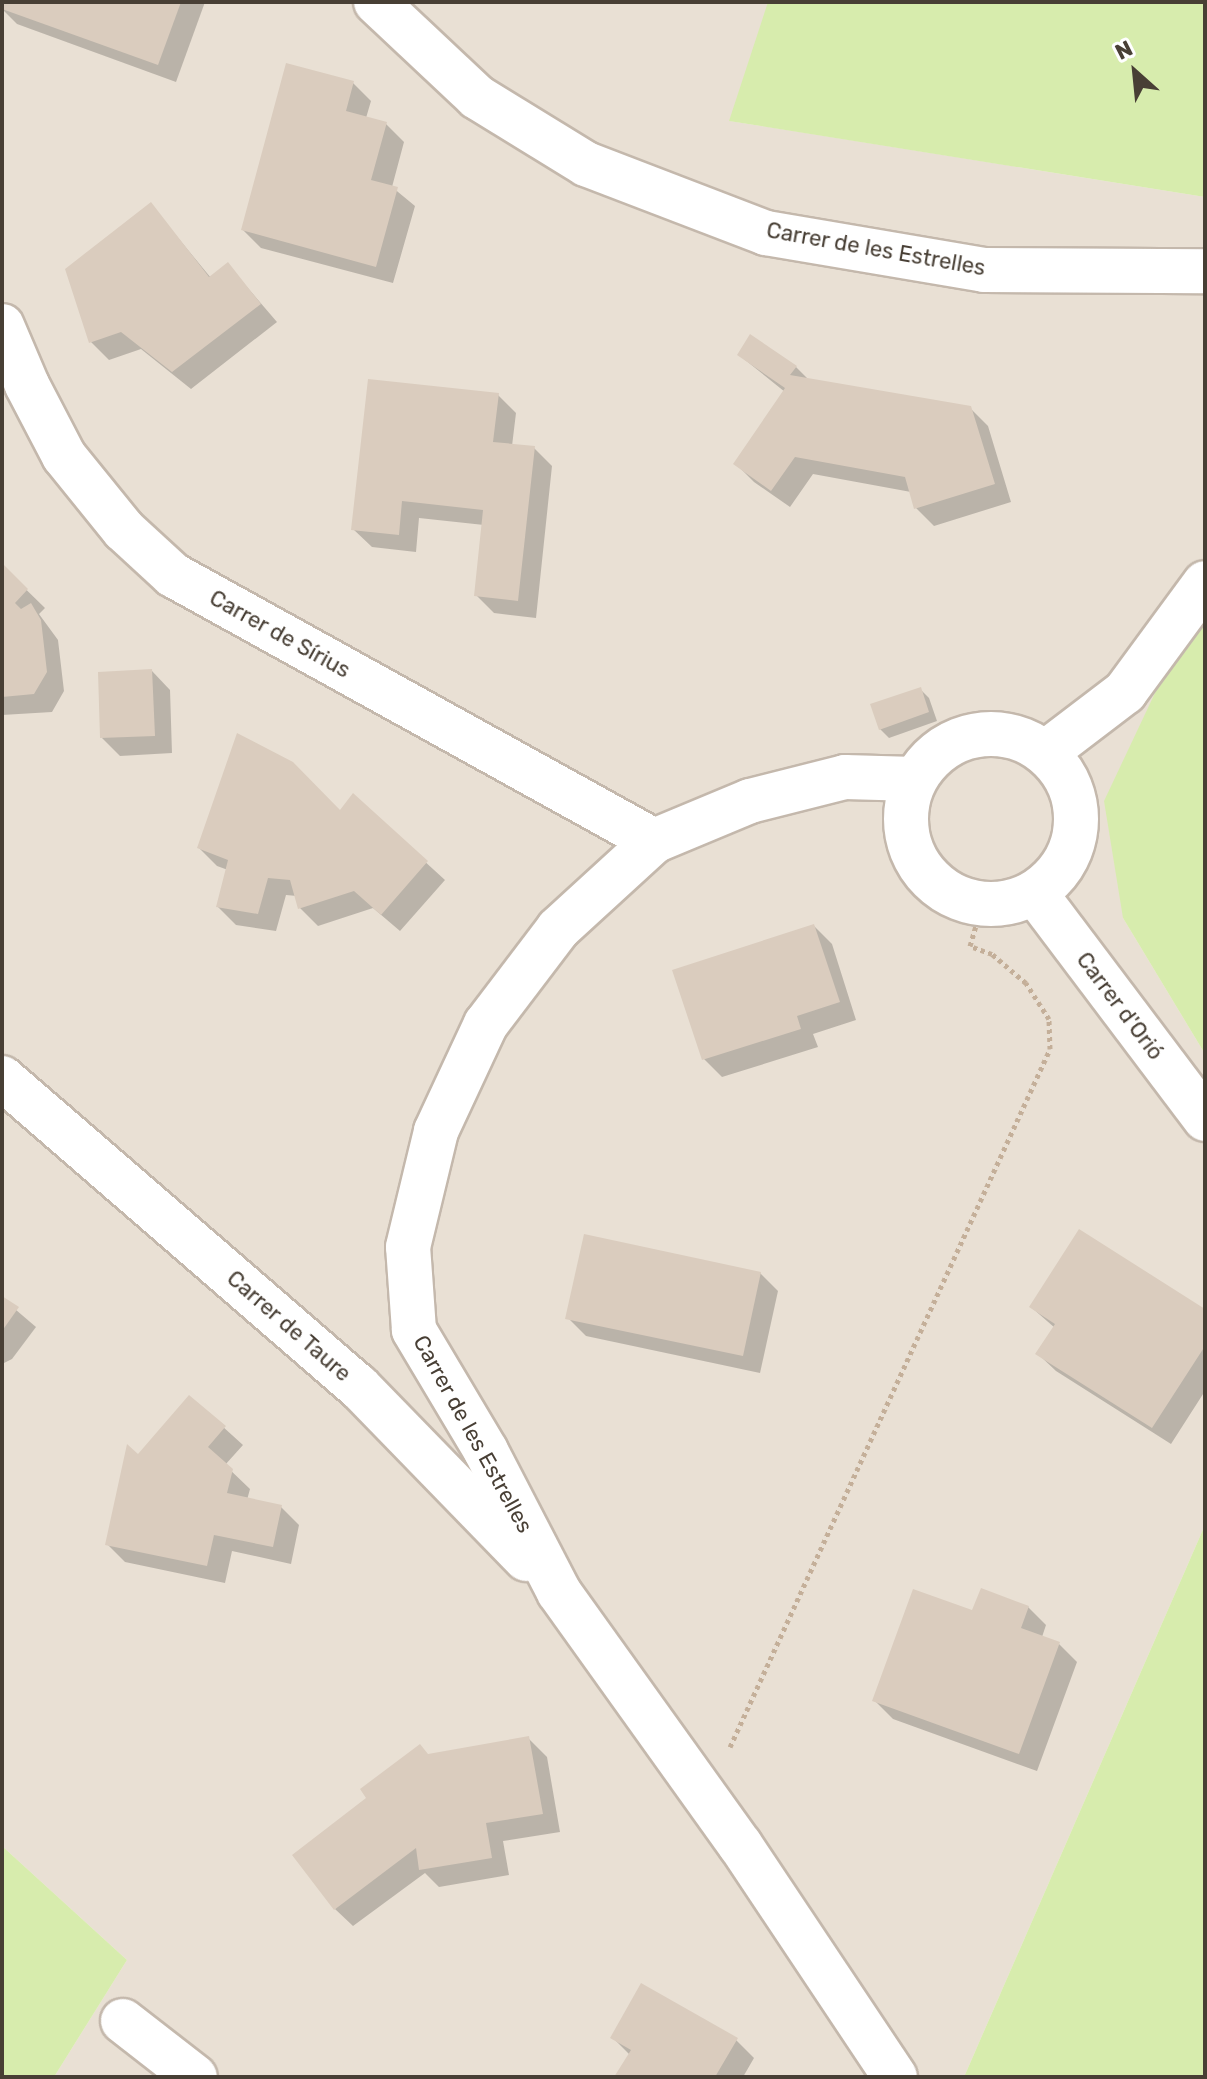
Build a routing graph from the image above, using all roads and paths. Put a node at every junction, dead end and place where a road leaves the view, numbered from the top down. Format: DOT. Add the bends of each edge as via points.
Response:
graph roads {
  1 [pos="376,2"];
  2 [pos="1205,271"];
  3 [pos="2,326"];
  4 [pos="1205,583"];
  5 [pos="1045,753"];
  6 [pos="915,779"];
  7 [pos="654,841"];
  8 [pos="1035,893"];
  9 [pos="982,905"];
  10 [pos="2,1078"];
  11 [pos="1205,1119"];
  12 [pos="559,1592"];
  13 [pos="706,1799"];
  14 [pos="123,2021"];
  15 [pos="195,2077"];
  16 [pos="895,2077"];
  1 -- 2 [label="street, Carrer de les Estrelles" via="477,97 586,164 766,233 984,270"];
  3 -- 7 [label="street, Carrer de Sírius" via="64,456 124,530 173,575"];
  4 -- 5 [label="street" via="1125,692"];
  5 -- 6 [label="street" via="1024,740 974,735 930,759"];
  5 -- 8 [label="street" via="1074,798 1077,826 1063,863"];
  6 -- 7 [label="street, Carrer de les Estrelles" via="845,777 750,801"];
  6 -- 9 [label="street" via="906,806 906,834 915,860 932,882 955,897"];
  7 -- 12 [label="street, Carrer de les Estrelles" via="558,929 486,1024 436,1131 408,1247 414,1330 486,1451"];
  8 -- 9 [label="street" via="1009,903"];
  8 -- 11 [label="street, Carrer d'Orió"];
  9 -- 13 [label="path" via="970,946 992,954 1026,983 1049,1019 1050,1049"];
  10 -- 12 [label="street, Carrer de Taure" via="359,1387"];
  12 -- 13 [label="street, Carrer de les Estrelles"];
  13 -- 16 [label="street, Carrer de les Estrelles"];
  14 -- 15 [label="street"];
}
